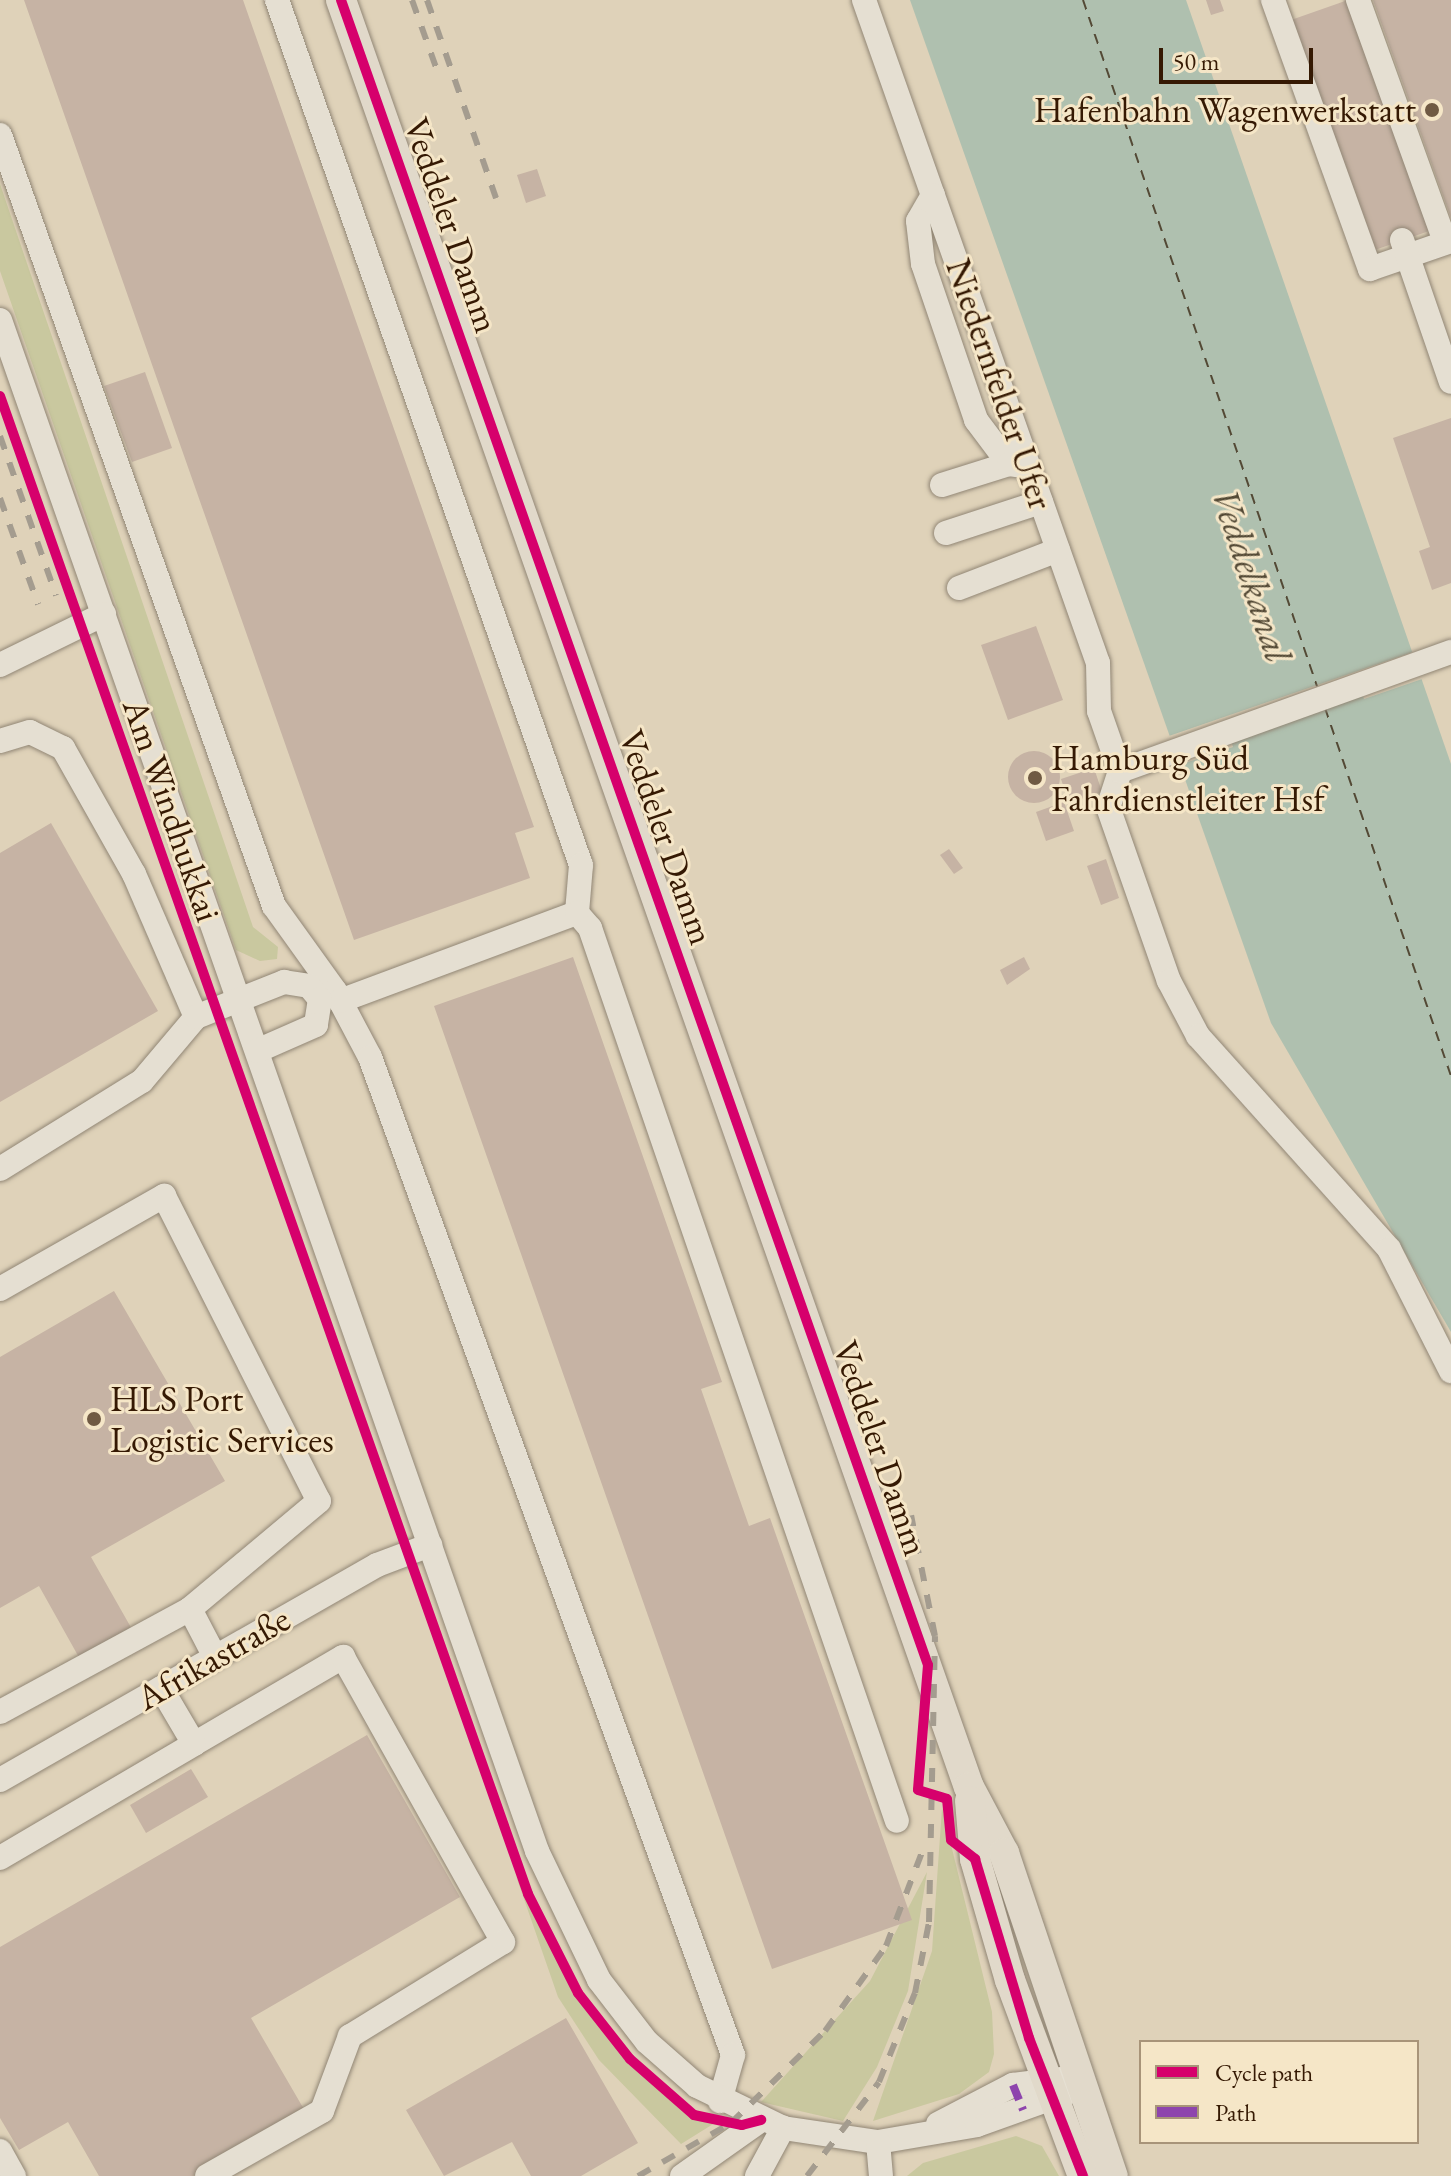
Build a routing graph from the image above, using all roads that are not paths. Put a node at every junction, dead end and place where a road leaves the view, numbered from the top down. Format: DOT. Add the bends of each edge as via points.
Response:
graph roads {
  1 [pos="277,0"];
  2 [pos="341,0"];
  3 [pos="864,0"];
  4 [pos="1273,0"];
  5 [pos="1358,0"];
  6 [pos="0,135"];
  7 [pos="933,195"];
  8 [pos="1448,242"];
  9 [pos="1404,248"];
  10 [pos="0,320"];
  11 [pos="1451,382"];
  12 [pos="1019,465"];
  13 [pos="942,485"];
  14 [pos="1041,502"];
  15 [pos="946,533"];
  16 [pos="1058,550"];
  17 [pos="959,588"];
  18 [pos="104,614"];
  19 [pos="1449,652"];
  20 [pos="0,665"];
  21 [pos="0,741"];
  22 [pos="1120,771"];
  23 [pos="577,913"];
  24 [pos="332,997"];
  25 [pos="238,999"];
  26 [pos="196,1017"];
  27 [pos="257,1051"];
  28 [pos="0,1169"];
  29 [pos="0,1289"];
  30 [pos="1451,1371"];
  31 [pos="430,1545"];
  32 [pos="190,1609"];
  33 [pos="215,1657"];
  34 [pos="161,1688"];
  35 [pos="0,1712"];
  36 [pos="194,1744"];
  37 [pos="0,1780"];
  38 [pos="969,1787"];
  39 [pos="897,1821"];
  40 [pos="0,1858"];
  41 [pos="1083,2087"];
  42 [pos="1048,2088"];
  43 [pos="720,2101"];
  44 [pos="772,2124"];
  45 [pos="878,2142"];
  46 [pos="0,2151"];
  47 [pos="14,2176"];
  48 [pos="207,2176"];
  49 [pos="682,2176"];
  50 [pos="757,2176"];
  51 [pos="881,2176"];
  52 [pos="1083,2176"];
  53 [pos="1113,2176"];
  1 -- 23 [label="street" via="581,865"];
  2 -- 38 [label="main road, Veddeler Damm"];
  3 -- 7 [label="street, Niedernfelder Ufer"];
  4 -- 9 [label="street" via="1370,269"];
  5 -- 8 [label="street"];
  6 -- 24 [label="street" via="274,906"];
  7 -- 12 [label="street, Niedernfelder Ufer"];
  7 -- 12 [label="street" via="918,221 923,264 976,420"];
  8 -- 9 [label="street"];
  9 -- 11 [label="street"];
  10 -- 18 [label="street, Am Windhukkai"];
  12 -- 13 [label="street"];
  12 -- 14 [label="street, Niedernfelder Ufer"];
  14 -- 15 [label="street"];
  14 -- 16 [label="street, Niedernfelder Ufer"];
  16 -- 17 [label="street"];
  16 -- 22 [label="street, Niedernfelder Ufer" via="1098,663 1099,711"];
  18 -- 20 [label="street"];
  18 -- 25 [label="street, Am Windhukkai"];
  19 -- 22 [label="street"];
  21 -- 26 [label="street" via="30,732 63,748 134,874"];
  22 -- 30 [label="street" via="1108,807 1169,981 1198,1036 1389,1249"];
  23 -- 24 [label="street"];
  23 -- 39 [label="street" via="590,928"];
  24 -- 25 [label="street" via="292,981"];
  24 -- 27 [label="street" via="310,1031"];
  24 -- 43 [label="street" via="370,1057 733,2055"];
  25 -- 26 [label="street"];
  25 -- 27 [label="street, Am Windhukkai"];
  26 -- 28 [label="street" via="142,1081"];
  27 -- 31 [label="street, Am Windhukkai"];
  29 -- 32 [label="street" via="164,1196 319,1501"];
  31 -- 33 [label="street, Afrikastraße" via="377,1565"];
  31 -- 43 [label="street, Am Windhukkai" via="564,1916 635,2028"];
  32 -- 33 [label="street"];
  32 -- 35 [label="street"];
  33 -- 34 [label="street, Afrikastraße"];
  34 -- 36 [label="street"];
  34 -- 37 [label="street, Afrikastraße"];
  36 -- 40 [label="street"];
  36 -- 48 [label="street" via="343,1657 503,1942 350,2036 322,2111"];
  38 -- 41 [label="main road, Veddeler Damm" via="1004,1853"];
  38 -- 42 [label="main road, Veddeler Damm" via="975,1859"];
  41 -- 42 [label="street"];
  41 -- 53 [label="main road, Veddeler Damm"];
  42 -- 45 [label="street, Am Windhukkai" via="916,2136"];
  42 -- 52 [label="main road, Veddeler Damm"];
  43 -- 44 [label="street, Am Windhukkai"];
  44 -- 45 [label="street, Am Windhukkai"];
  44 -- 49 [label="street"];
  44 -- 50 [label="street"];
  45 -- 51 [label="street"];
  46 -- 47 [label="street"];
}
